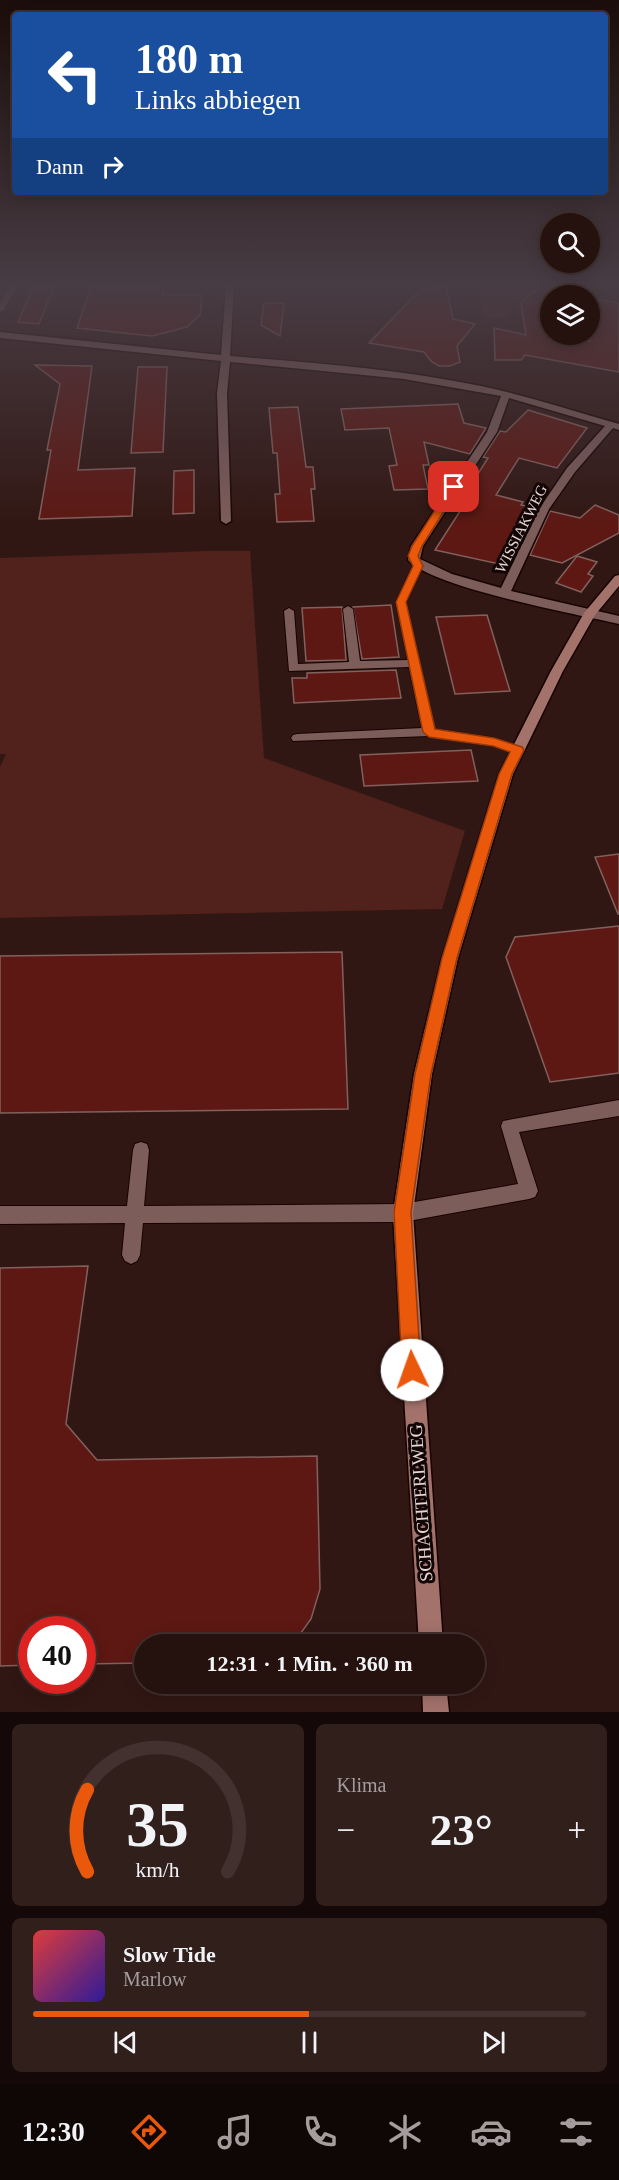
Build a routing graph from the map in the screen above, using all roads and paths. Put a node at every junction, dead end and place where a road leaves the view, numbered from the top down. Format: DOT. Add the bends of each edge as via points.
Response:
graph roads {
  1 [pos="224,366"];
  2 [pos="297,366"];
  3 [pos="506,395"];
  4 [pos="615,426"];
  5 [pos="226,521"];
  6 [pos="418,566"];
  7 [pos="619,579"];
  8 [pos="505,592"];
  9 [pos="348,609"];
  10 [pos="289,611"];
  11 [pos="590,613"];
  12 [pos="619,620"];
  13 [pos="415,663"];
  14 [pos="356,665"];
  15 [pos="429,732"];
  16 [pos="297,738"];
  17 [pos="518,750"];
  18 [pos="619,1108"];
  19 [pos="141,1150"];
  20 [pos="403,1212"];
  21 [pos="135,1214"];
  22 [pos="0,1215"];
  23 [pos="131,1255"];
  24 [pos="430,1634"];
  25 [pos="435,1694"];
  26 [pos="436,1712"];
  1 -- 5 [label="street"];
  2 -- 3 [label="street" via="417,379"];
  3 -- 4 [label="street"];
  3 -- 6 [label="street" via="492,432 413,556"];
  4 -- 8 [label="street, WISSIAKWEG" via="572,470 549,501"];
  6 -- 8 [label="street"];
  6 -- 13 [label="lane" via="401,602"];
  7 -- 11 [label="street, SCHACHTERLWEG"];
  8 -- 11 [label="street"];
  9 -- 14 [label="lane"];
  10 -- 14 [label="lane" via="293,668"];
  11 -- 12 [label="street"];
  11 -- 17 [label="street, SCHACHTERLWEG"];
  13 -- 14 [label="lane"];
  13 -- 15 [label="lane"];
  15 -- 16 [label="lane"];
  15 -- 17 [label="lane" via="494,742"];
  17 -- 20 [label="street, SCHACHTERLWEG" via="506,774 450,958 423,1074"];
  18 -- 20 [label="lane" via="509,1126 529,1191"];
  19 -- 21 [label="lane"];
  20 -- 21 [label="lane"];
  20 -- 24 [label="street, SCHACHTERLWEG"];
  21 -- 22 [label="lane"];
  21 -- 23 [label="lane"];
  25 -- 26 [label="street"];
}
